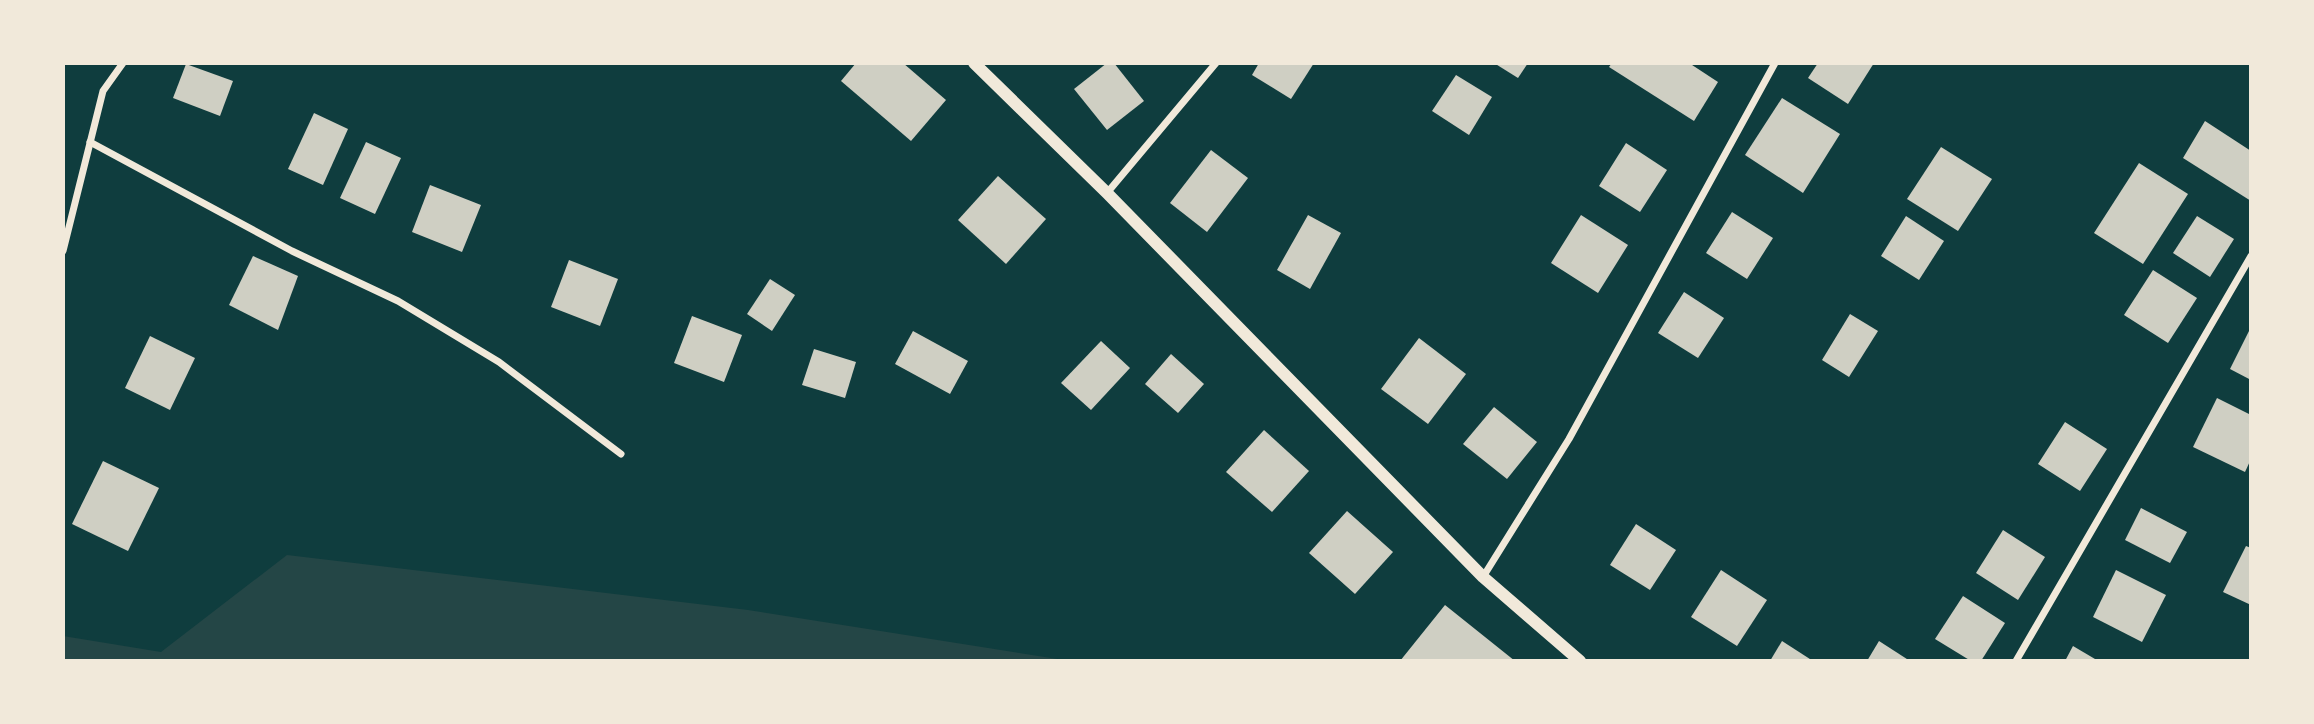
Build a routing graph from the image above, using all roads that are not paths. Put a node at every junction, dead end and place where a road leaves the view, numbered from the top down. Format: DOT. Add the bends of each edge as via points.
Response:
graph roads {
  1 [pos="122,63"];
  2 [pos="974,63"];
  3 [pos="1216,63"];
  4 [pos="1775,63"];
  5 [pos="90,142"];
  6 [pos="1107,193"];
  7 [pos="63,251"];
  8 [pos="2251,256"];
  9 [pos="621,454"];
  10 [pos="1483,577"];
  11 [pos="1580,661"];
  12 [pos="2016,661"];
  1 -- 5 [label="street" via="103,91"];
  2 -- 6 [label="street"];
  3 -- 6 [label="street"];
  4 -- 10 [label="street" via="1569,439"];
  5 -- 7 [label="street"];
  5 -- 9 [label="street" via="292,251 398,301 499,362"];
  6 -- 10 [label="street"];
  8 -- 12 [label="street"];
  10 -- 11 [label="street"];
}
